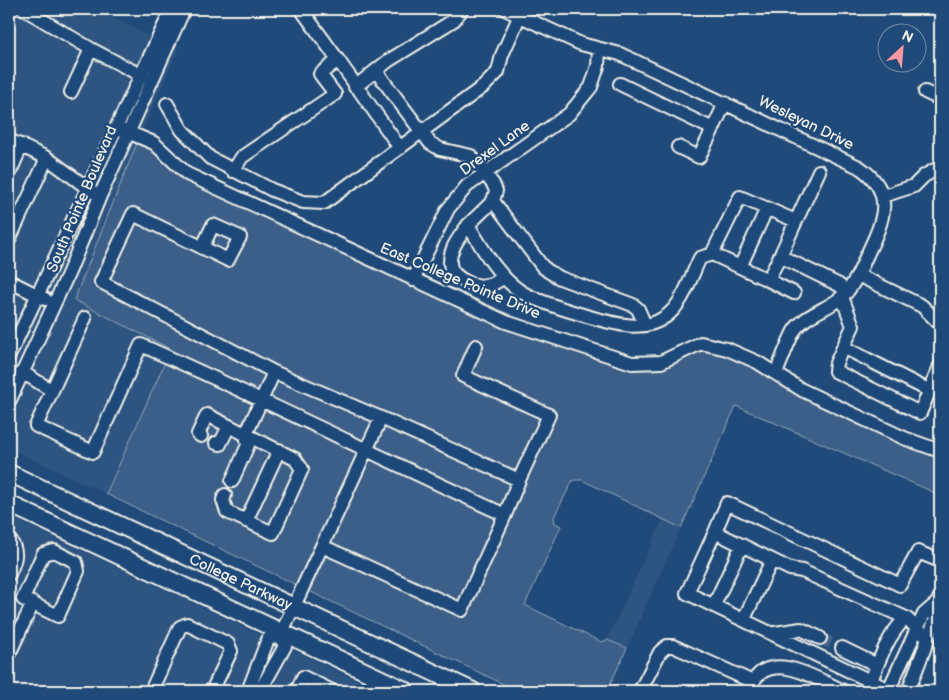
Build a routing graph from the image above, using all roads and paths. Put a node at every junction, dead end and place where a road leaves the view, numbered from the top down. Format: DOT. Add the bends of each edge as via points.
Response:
graph roads {
  1 [pos="24,9"];
  2 [pos="172,9"];
  3 [pos="184,9"];
  4 [pos="301,9"];
  5 [pos="462,9"];
  6 [pos="505,9"];
  7 [pos="520,16"];
  8 [pos="170,28"];
  9 [pos="91,49"];
  10 [pos="598,50"];
  11 [pos="338,60"];
  12 [pos="376,71"];
  13 [pos="146,77"];
  14 [pos="620,84"];
  15 [pos="355,87"];
  16 [pos="71,92"];
  17 [pos="925,92"];
  18 [pos="940,99"];
  19 [pos="725,103"];
  20 [pos="167,104"];
  21 [pos="713,129"];
  22 [pos="123,130"];
  23 [pos="422,131"];
  24 [pos="9,140"];
  25 [pos="22,146"];
  26 [pos="678,147"];
  27 [pos="400,148"];
  28 [pos="47,158"];
  29 [pos="940,168"];
  30 [pos="233,171"];
  31 [pos="819,171"];
  32 [pos="9,174"];
  33 [pos="484,176"];
  34 [pos="89,188"];
  35 [pos="100,196"];
  36 [pos="883,196"];
  37 [pos="493,201"];
  38 [pos="767,208"];
  39 [pos="796,221"];
  40 [pos="468,225"];
  41 [pos="9,240"];
  42 [pos="202,248"];
  43 [pos="712,254"];
  44 [pos="780,256"];
  45 [pos="740,266"];
  46 [pos="858,275"];
  47 [pos="504,277"];
  48 [pos="413,280"];
  49 [pos="768,280"];
  50 [pos="9,281"];
  51 [pos="794,293"];
  52 [pos="844,294"];
  53 [pos="37,295"];
  54 [pos="54,303"];
  55 [pos="85,318"];
  56 [pos="940,324"];
  57 [pos="644,325"];
  58 [pos="476,346"];
  59 [pos="843,347"];
  60 [pos="9,356"];
  61 [pos="940,366"];
  62 [pos="22,372"];
  63 [pos="274,372"];
  64 [pos="776,373"];
  65 [pos="51,390"];
  66 [pos="930,391"];
  67 [pos="261,400"];
  68 [pos="9,402"];
  69 [pos="381,418"];
  70 [pos="229,426"];
  71 [pos="246,434"];
  72 [pos="201,436"];
  73 [pos="216,443"];
  74 [pos="279,450"];
  75 [pos="365,451"];
  76 [pos="940,451"];
  77 [pos="9,473"];
  78 [pos="232,480"];
  79 [pos="519,480"];
  80 [pos="225,495"];
  81 [pos="9,504"];
  82 [pos="505,515"];
  83 [pos="246,521"];
  84 [pos="715,532"];
  85 [pos="742,545"];
  86 [pos="322,546"];
  87 [pos="11,548"];
  88 [pos="772,560"];
  89 [pos="940,561"];
  90 [pos="9,574"];
  91 [pos="939,599"];
  92 [pos="33,603"];
  93 [pos="714,605"];
  94 [pos="293,606"];
  95 [pos="906,618"];
  96 [pos="744,620"];
  97 [pos="918,627"];
  98 [pos="775,633"];
  99 [pos="281,634"];
  100 [pos="820,638"];
  101 [pos="928,638"];
  102 [pos="842,648"];
  103 [pos="9,654"];
  104 [pos="877,665"];
  105 [pos="871,681"];
  106 [pos="751,687"];
  107 [pos="888,690"];
  108 [pos="151,691"];
  109 [pos="212,691"];
  110 [pos="248,691"];
  111 [pos="260,691"];
  112 [pos="297,691"];
  113 [pos="332,691"];
  114 [pos="408,691"];
  115 [pos="474,691"];
  116 [pos="640,691"];
  117 [pos="843,691"];
  118 [pos="908,691"];
  1 -- 9 [label="street"];
  2 -- 8 [label="street, South Pointe Boulevard"];
  3 -- 8 [label="street, South Pointe Boulevard"];
  4 -- 11 [label="street"];
  5 -- 12 [label="street" via="454,20"];
  6 -- 7 [label="street, Wesleyan Drive"];
  7 -- 10 [label="street, Wesleyan Drive"];
  7 -- 23 [label="street" via="498,72"];
  8 -- 13 [label="street, South Pointe Boulevard"];
  9 -- 13 [label="street"];
  9 -- 16 [label="street"];
  10 -- 19 [label="street, Wesleyan Drive" via="620,54"];
  10 -- 33 [label="street, Drexel Lane" via="598,66 591,87 569,114"];
  11 -- 15 [label="street"];
  11 -- 30 [label="street" via="320,74 335,94 242,157"];
  12 -- 15 [label="street"];
  12 -- 23 [label="street"];
  13 -- 22 [label="street, South Pointe Boulevard"];
  14 -- 21 [label="street"];
  15 -- 27 [label="street"];
  17 -- 18 [label="street"];
  19 -- 21 [label="street"];
  19 -- 36 [label="street, Wesleyan Drive" via="859,167 874,180"];
  20 -- 30 [label="street" via="182,130 210,158"];
  21 -- 26 [label="street" via="699,157"];
  22 -- 34 [label="street, South Pointe Boulevard"];
  22 -- 35 [label="street, South Pointe Boulevard"];
  22 -- 48 [label="street, East College Pointe Drive" via="154,143 187,174"];
  23 -- 27 [label="street"];
  23 -- 33 [label="street" via="430,143 440,149 470,156"];
  24 -- 25 [label="street"];
  25 -- 28 [label="street"];
  25 -- 32 [label="street"];
  27 -- 30 [label="street" via="324,202 303,202"];
  28 -- 34 [label="street"];
  28 -- 41 [label="street"];
  29 -- 36 [label="street" via="924,176 914,186"];
  31 -- 39 [label="street"];
  33 -- 37 [label="street" via="496,192"];
  33 -- 48 [label="street, Drexel Lane" via="467,186 448,209"];
  34 -- 35 [label="street"];
  34 -- 53 [label="street, South Pointe Boulevard"];
  35 -- 54 [label="street, South Pointe Boulevard"];
  36 -- 46 [label="street" via="882,222"];
  37 -- 40 [label="street"];
  37 -- 57 [label="street" via="542,266 560,278 633,305"];
  38 -- 39 [label="street"];
  38 -- 43 [label="street" via="740,197"];
  38 -- 45 [label="street"];
  39 -- 44 [label="street"];
  40 -- 47 [label="street"];
  40 -- 47 [label="street" via="450,257 452,270 458,277 476,285 488,285"];
  42 -- 63 [label="street" via="133,214 100,282"];
  43 -- 45 [label="street"];
  43 -- 57 [label="street" via="700,258 675,308 658,321"];
  44 -- 49 [label="street"];
  44 -- 52 [label="street" via="839,285"];
  45 -- 49 [label="street"];
  46 -- 52 [label="street"];
  46 -- 56 [label="street" via="922,306"];
  47 -- 57 [label="street" via="520,291 569,309 626,325"];
  48 -- 64 [label="street, East College Pointe Drive" via="506,322 632,363 661,362 701,343 727,349"];
  49 -- 51 [label="street"];
  50 -- 53 [label="street"];
  52 -- 59 [label="street" via="853,326"];
  52 -- 64 [label="street" via="795,330"];
  53 -- 54 [label="street"];
  53 -- 60 [label="street, South Pointe Boulevard"];
  54 -- 62 [label="street, South Pointe Boulevard"];
  55 -- 65 [label="street"];
  58 -- 79 [label="street" via="463,376 548,415"];
  59 -- 66 [label="street"];
  59 -- 66 [label="street" via="835,372 861,386 920,413"];
  61 -- 66 [label="street"];
  62 -- 65 [label="street"];
  62 -- 68 [label="street, South Pointe Boulevard"];
  63 -- 67 [label="street"];
  63 -- 69 [label="street"];
  64 -- 76 [label="street, East College Pointe Drive" via="802,390"];
  65 -- 67 [label="street" via="36,426 93,452 140,345"];
  67 -- 71 [label="street"];
  67 -- 75 [label="street"];
  69 -- 75 [label="street"];
  69 -- 79 [label="street"];
  70 -- 71 [label="street"];
  70 -- 72 [label="street" via="206,415 198,434"];
  70 -- 73 [label="street" via="220,444"];
  71 -- 74 [label="street"];
  71 -- 78 [label="street" via="248,445"];
  74 -- 83 [label="street"];
  74 -- 83 [label="street" via="296,459 302,469 273,533"];
  75 -- 82 [label="street"];
  75 -- 86 [label="street"];
  77 -- 94 [label="main road, College Parkway"];
  79 -- 82 [label="street"];
  80 -- 83 [label="street" via="223,500 227,512"];
  81 -- 99 [label="main road, College Parkway"];
  82 -- 86 [label="street" via="462,610"];
  84 -- 85 [label="street"];
  84 -- 89 [label="street" via="727,503 900,585 918,552"];
  84 -- 93 [label="street" via="687,592"];
  85 -- 88 [label="street"];
  85 -- 93 [label="street"];
  86 -- 94 [label="street"];
  87 -- 90 [label="street" via="16,560"];
  88 -- 95 [label="street"];
  88 -- 96 [label="street"];
  91 -- 97 [label="street" via="924,614"];
  91 -- 101 [label="street"];
  92 -- 92 [label="street" via="58,616 78,571 76,562 54,551 43,554 23,599"];
  92 -- 103 [label="street"];
  93 -- 96 [label="street"];
  94 -- 99 [label="street"];
  94 -- 115 [label="main road, College Parkway"];
  95 -- 97 [label="street"];
  95 -- 104 [label="street" via="898,625"];
  96 -- 98 [label="street"];
  97 -- 101 [label="street"];
  97 -- 107 [label="street"];
  98 -- 100 [label="street" via="801,629"];
  98 -- 105 [label="street"];
  99 -- 110 [label="street" via="268,639"];
  99 -- 111 [label="street" via="285,646"];
  99 -- 114 [label="main road, College Parkway"];
  101 -- 118 [label="street"];
  102 -- 104 [label="street"];
  104 -- 105 [label="street"];
  105 -- 107 [label="street"];
  106 -- 116 [label="street" via="674,646 667,646 660,652"];
  106 -- 117 [label="street" via="762,670 781,667"];
  108 -- 109 [label="street" via="180,627 187,624 228,644 231,651"];
  112 -- 113 [label="street" via="303,677"];
}
